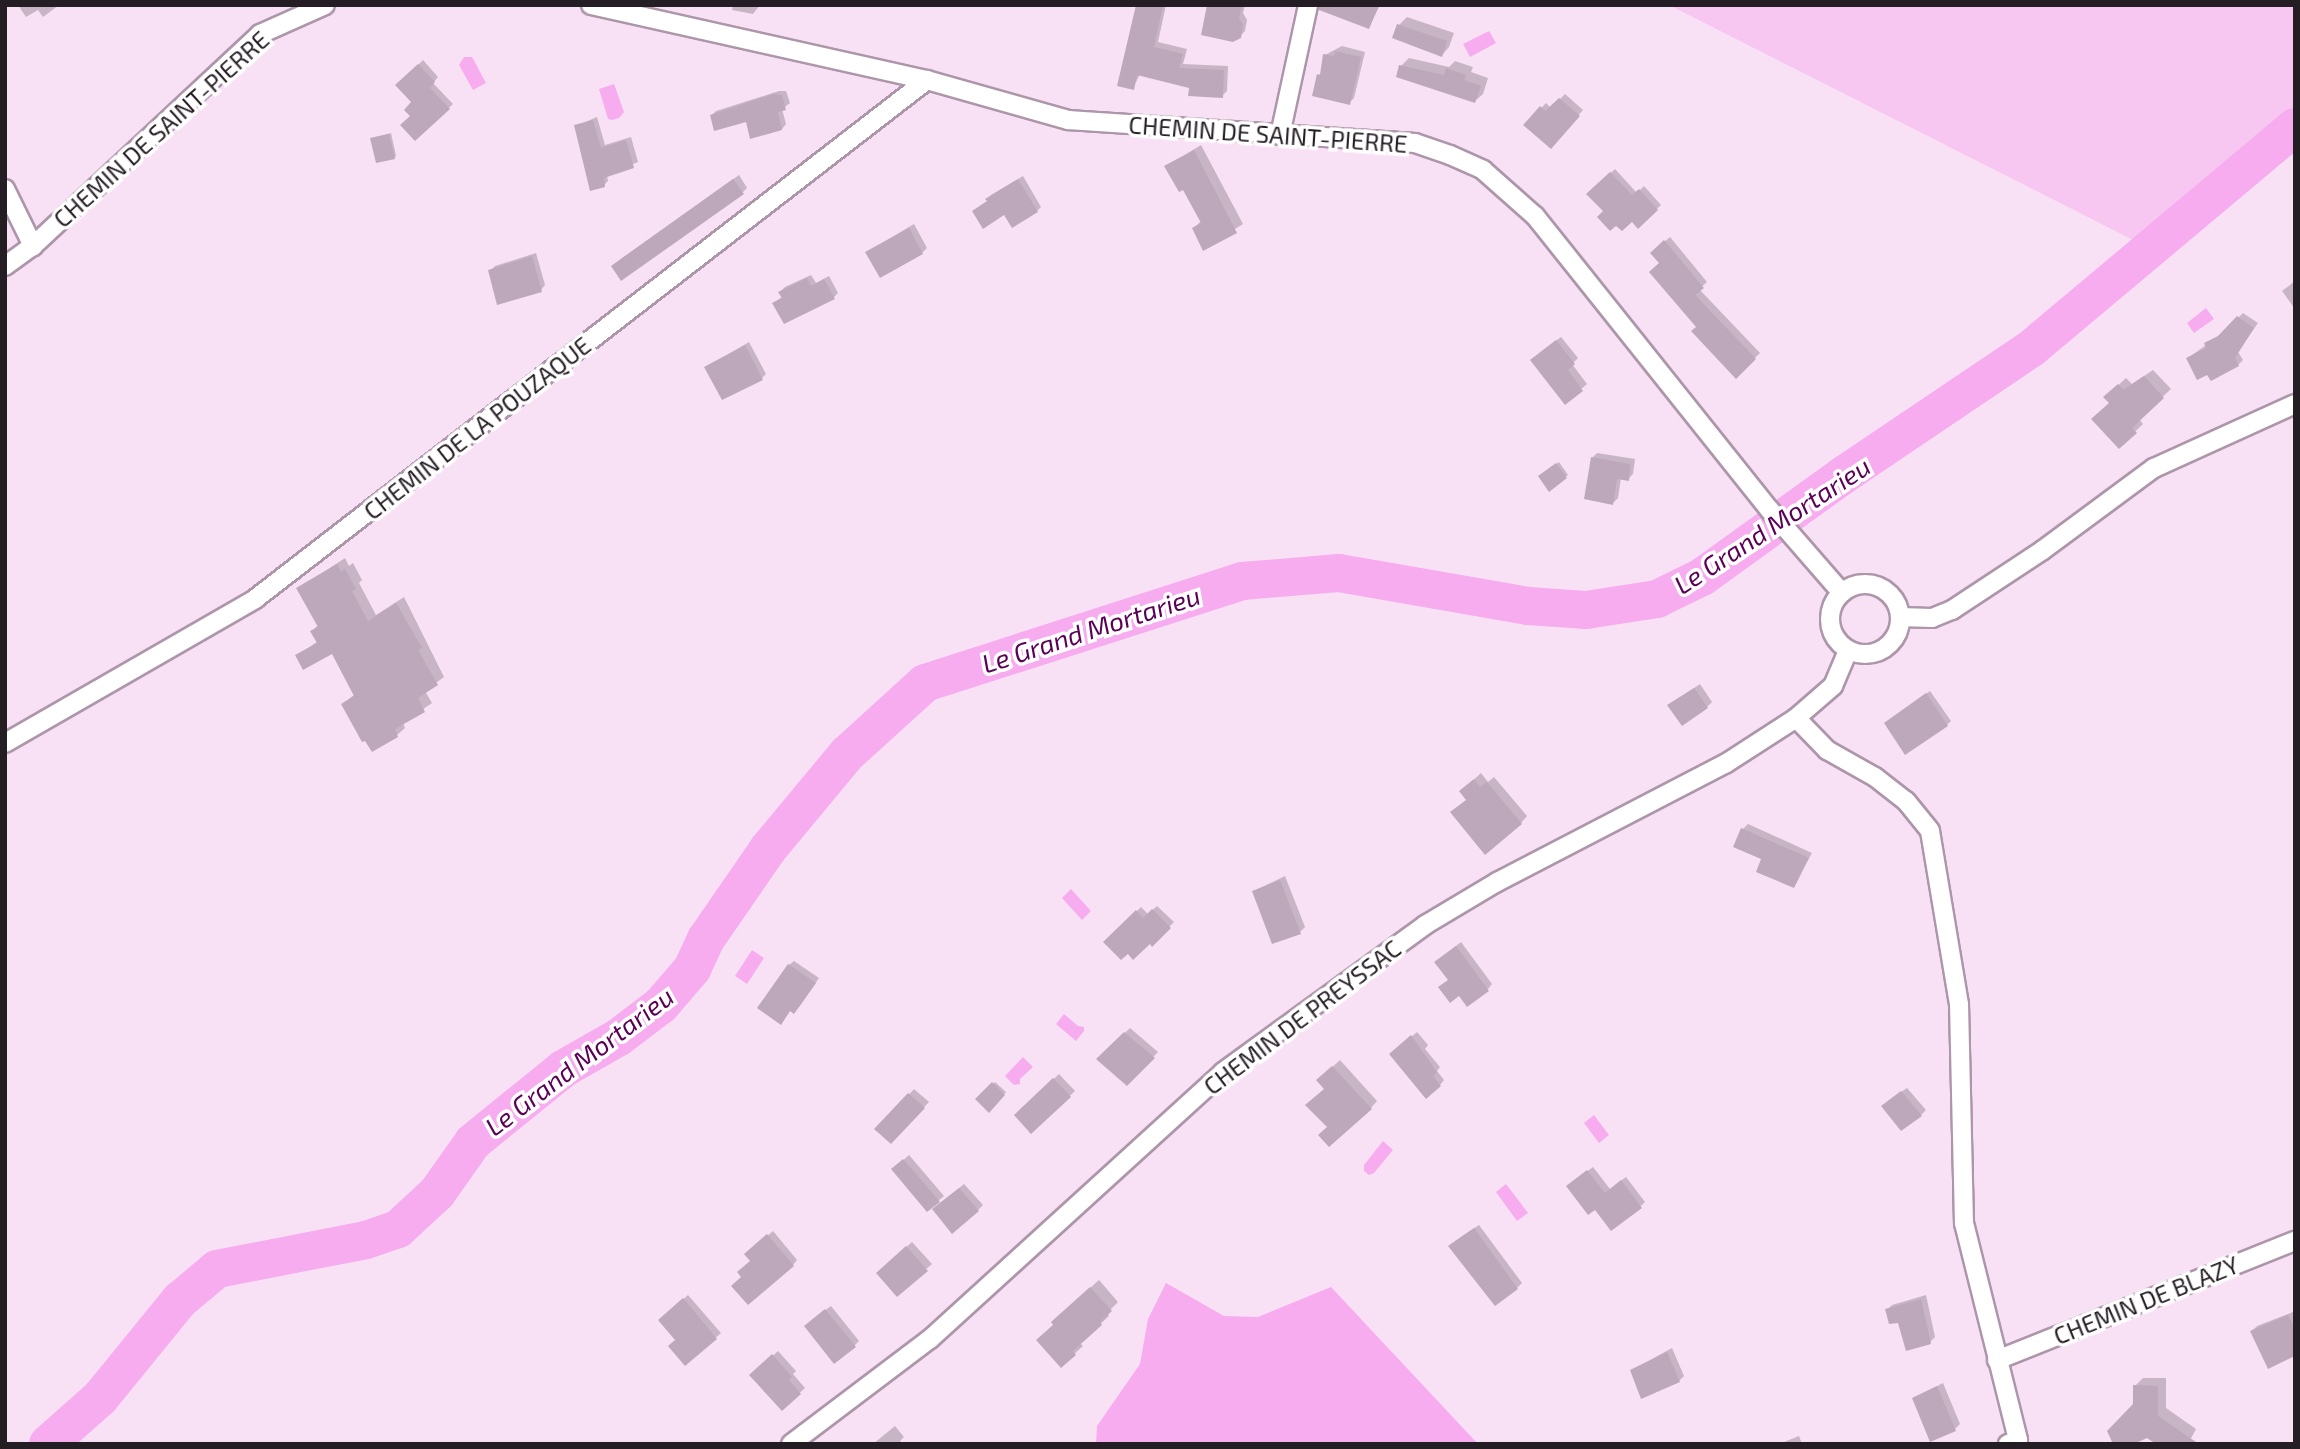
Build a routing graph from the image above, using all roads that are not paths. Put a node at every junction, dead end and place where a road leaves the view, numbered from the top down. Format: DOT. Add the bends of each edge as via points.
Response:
graph roads {
  1 [pos="325,5"];
  2 [pos="591,5"];
  3 [pos="1308,5"];
  4 [pos="927,80"];
  5 [pos="1280,135"];
  6 [pos="5,189"];
  7 [pos="33,246"];
  8 [pos="5,266"];
  9 [pos="2295,404"];
  10 [pos="1842,593"];
  11 [pos="1900,617"];
  12 [pos="1848,650"];
  13 [pos="1796,718"];
  14 [pos="5,743"];
  15 [pos="2295,1241"];
  16 [pos="1997,1360"];
  17 [pos="2015,1443"];
  18 [pos="791,1444"];
  1 -- 7 [label="street, CHEMIN DE SAINT-PIERRE" via="260,34"];
  2 -- 4 [label="street, CHEMIN DE SAINT-PIERRE"];
  3 -- 5 [label="street"];
  4 -- 5 [label="street, CHEMIN DE SAINT-PIERRE" via="1068,120"];
  4 -- 14 [label="street, CHEMIN DE LA POUZAQUE" via="255,600"];
  5 -- 10 [label="street, CHEMIN DE SAINT-PIERRE" via="1415,144 1483,170 1535,216 1769,509"];
  6 -- 7 [label="street"];
  7 -- 8 [label="street, CHEMIN DE SAINT-PIERRE"];
  9 -- 11 [label="street" via="2154,468 1952,610 1932,618"];
  10 -- 11 [label="street" via="1862,584 1884,589 1898,606"];
  10 -- 12 [label="street" via="1834,601 1830,623"];
  11 -- 12 [label="street" via="1894,637 1879,651"];
  12 -- 13 [label="street, CHEMIN DE PREYSSAC" via="1833,686"];
  13 -- 16 [label="street" via="1827,750 1906,801 1930,831 1959,1004 1964,1223"];
  13 -- 18 [label="street, CHEMIN DE PREYSSAC" via="1725,764 1497,882 1356,973 1223,1072 930,1339"];
  15 -- 16 [label="street, CHEMIN DE BLAZY"];
  16 -- 17 [label="street"];
}
